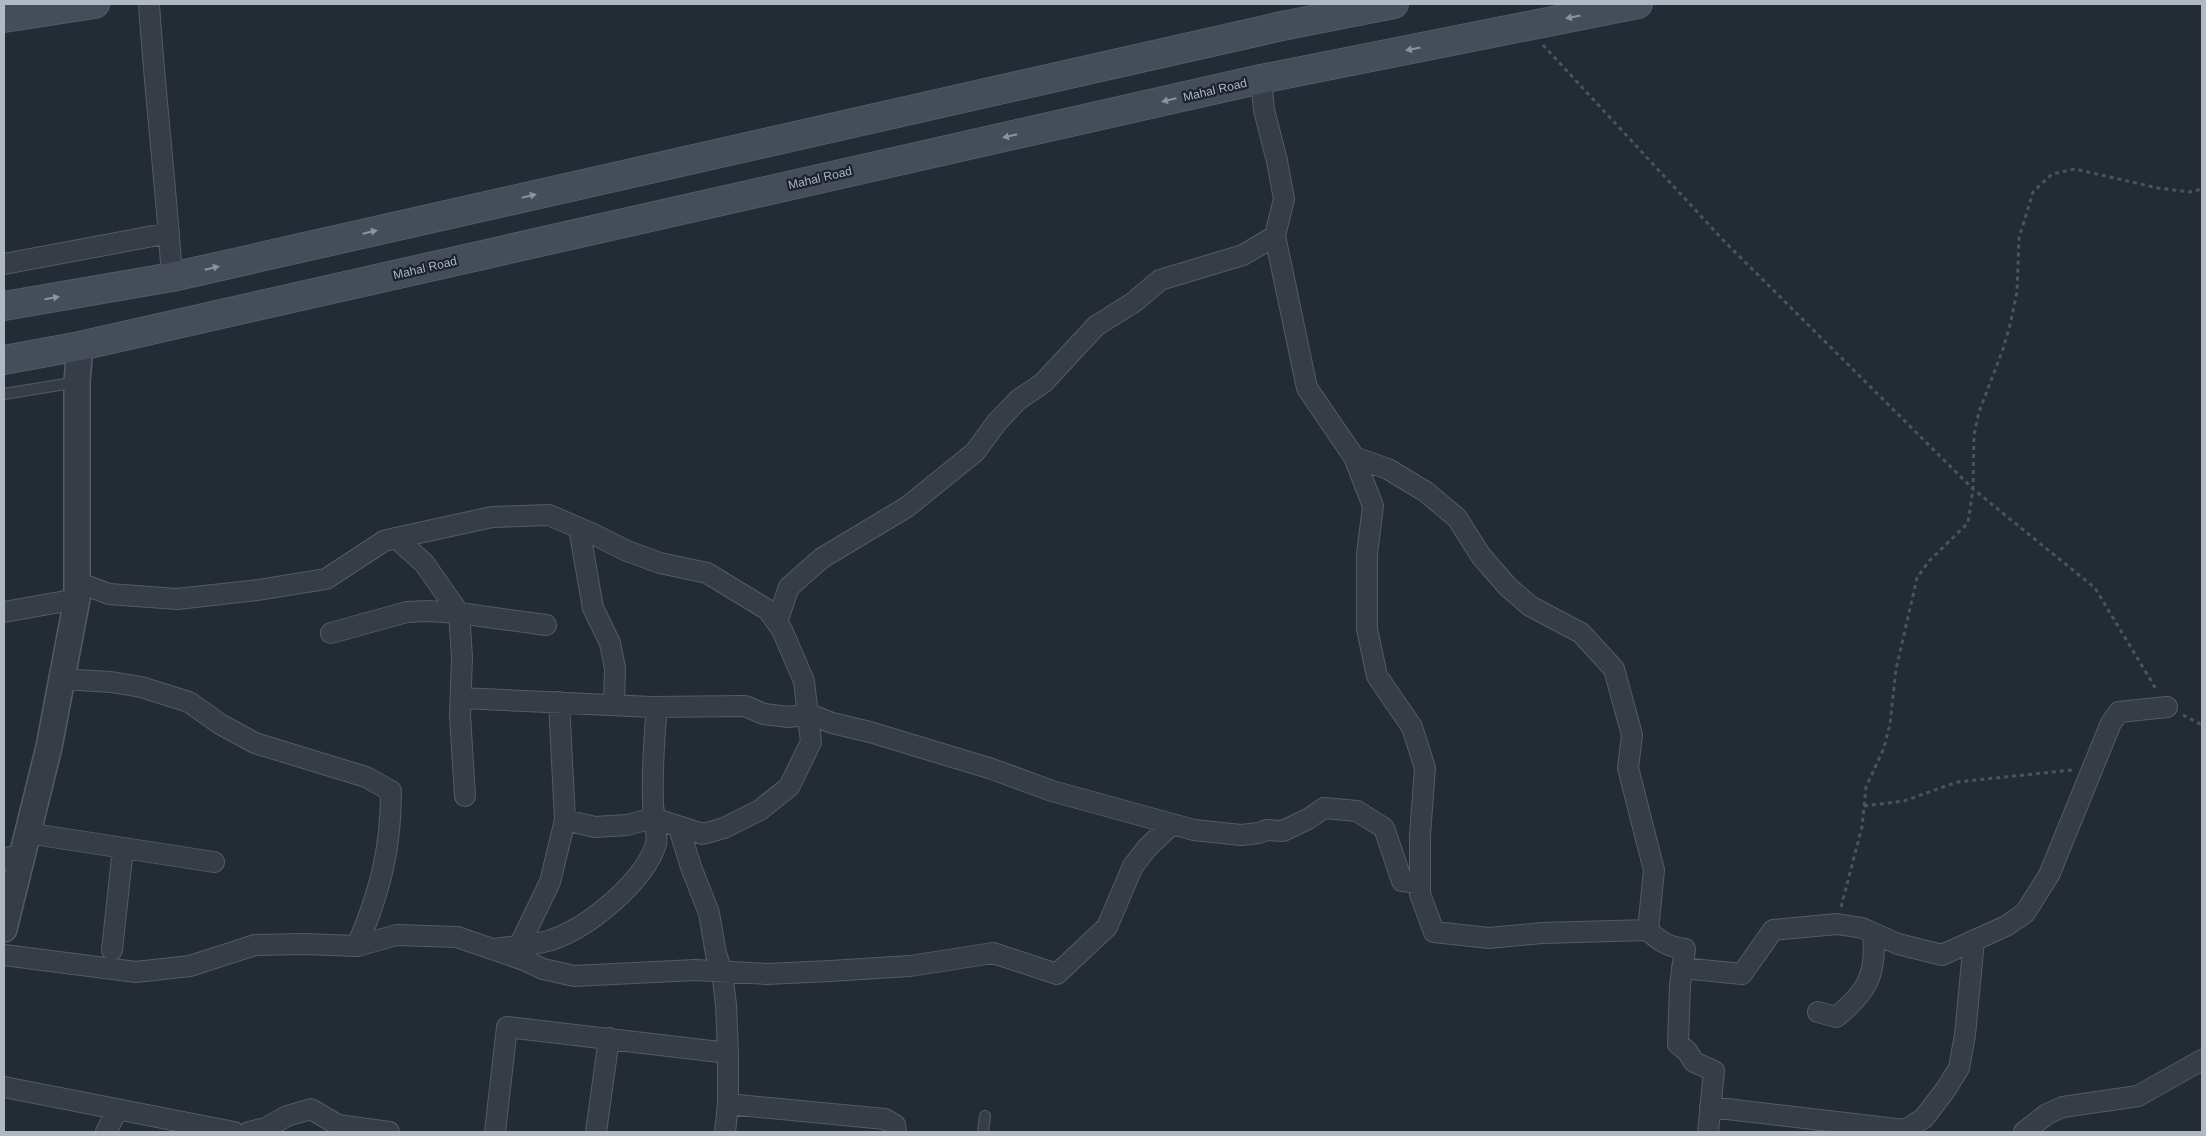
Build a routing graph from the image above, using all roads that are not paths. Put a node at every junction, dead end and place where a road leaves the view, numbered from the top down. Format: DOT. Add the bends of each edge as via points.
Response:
graph roads {
  1 [pos="95,4"];
  2 [pos="149,4"];
  3 [pos="1394,4"];
  4 [pos="1638,4"];
  5 [pos="1322,11"];
  6 [pos="4,18"];
  7 [pos="1261,79"];
  8 [pos="169,234"];
  9 [pos="1275,236"];
  10 [pos="4,264"];
  11 [pos="172,277"];
  12 [pos="4,306"];
  13 [pos="80,346"];
  14 [pos="4,360"];
  15 [pos="77,382"];
  16 [pos="4,394"];
  17 [pos="1354,457"];
  18 [pos="579,528"];
  19 [pos="396,538"];
  20 [pos="77,590"];
  21 [pos="4,612"];
  22 [pos="458,613"];
  23 [pos="777,622"];
  24 [pos="546,625"];
  25 [pos="331,633"];
  26 [pos="62,679"];
  27 [pos="460,698"];
  28 [pos="559,702"];
  29 [pos="614,704"];
  30 [pos="657,707"];
  31 [pos="2167,707"];
  32 [pos="809,714"];
  33 [pos="465,796"];
  34 [pos="654,818"];
  35 [pos="565,820"];
  36 [pos="1171,825"];
  37 [pos="679,828"];
  38 [pos="123,848"];
  39 [pos="18,849"];
  40 [pos="214,862"];
  41 [pos="1420,883"];
  42 [pos="4,929"];
  43 [pos="1648,930"];
  44 [pos="1873,933"];
  45 [pos="1974,940"];
  46 [pos="520,944"];
  47 [pos="356,946"];
  48 [pos="492,949"];
  49 [pos="112,950"];
  50 [pos="4,955"];
  51 [pos="1682,968"];
  52 [pos="722,972"];
  53 [pos="1818,1012"];
  54 [pos="609,1038"];
  55 [pos="728,1053"];
  56 [pos="2202,1060"];
  57 [pos="4,1088"];
  58 [pos="728,1104"];
  59 [pos="1710,1107"];
  60 [pos="117,1110"];
  61 [pos="985,1116"];
  62 [pos="106,1132"];
  63 [pos="234,1132"];
  64 [pos="250,1132"];
  65 [pos="389,1132"];
  66 [pos="495,1132"];
  67 [pos="596,1132"];
  68 [pos="725,1132"];
  69 [pos="896,1132"];
  70 [pos="983,1132"];
  71 [pos="1708,1132"];
  72 [pos="2024,1132"];
  1 -- 6 [label="main road"];
  2 -- 8 [label="street"];
  3 -- 5 [label="main road"];
  4 -- 7 [label="main road, Mahal Road, one-way"];
  11 -- 5 [label="main road, one-way"];
  7 -- 9 [label="street" via="1264,110 1284,199"];
  7 -- 13 [label="main road, Mahal Road, one-way"];
  8 -- 10 [label="street"];
  8 -- 11 [label="street"];
  9 -- 17 [label="street" via="1306,388"];
  9 -- 23 [label="street" via="1243,255 1160,280 1134,302 1096,326 1043,383 1018,400 968,458 907,507 822,558 789,587"];
  12 -- 11 [label="main road, one-way"];
  13 -- 14 [label="main road, Mahal Road"];
  13 -- 15 [label="street"];
  15 -- 16 [label="lane"];
  15 -- 20 [label="street"];
  17 -- 41 [label="street" via="1373,506 1367,554 1366,629 1377,676 1412,727 1426,768 1420,835"];
  17 -- 43 [label="street" via="1388,469 1451,512 1481,556 1508,587 1530,606 1581,632 1614,669 1632,735 1628,768 1654,870"];
  18 -- 19 [label="street" via="549,515 492,517"];
  18 -- 23 [label="street" via="660,563 707,573 768,610"];
  18 -- 29 [label="street" via="593,608 610,643 615,668"];
  19 -- 20 [label="street" via="384,541 326,579 177,599"];
  19 -- 22 [label="street" via="424,563"];
  20 -- 21 [label="street"];
  20 -- 26 [label="street"];
  22 -- 24 [label="street"];
  22 -- 25 [label="street" via="407,612"];
  22 -- 27 [label="street" via="462,657"];
  23 -- 32 [label="street" via="804,681"];
  26 -- 39 [label="street" via="49,747"];
  26 -- 47 [label="street" via="141,687 189,702 255,744 366,776 391,791 391,827 386,859 369,917"];
  27 -- 28 [label="street"];
  27 -- 33 [label="street"];
  28 -- 29 [label="street"];
  28 -- 35 [label="street"];
  29 -- 30 [label="street"];
  30 -- 32 [label="street" via="745,706 764,714 789,717"];
  30 -- 34 [label="street" via="652,761"];
  31 -- 45 [label="street" via="2119,712 2111,723 2049,875 2024,913 2006,926"];
  32 -- 36 [label="street"];
  32 -- 37 [label="street" via="811,742 789,787 760,810 724,828 703,834"];
  34 -- 35 [label="street" via="627,825 595,827"];
  34 -- 37 [label="street"];
  34 -- 46 [label="street" via="656,843 642,870 622,893 586,923 551,941"];
  35 -- 46 [label="street" via="550,882"];
  36 -- 41 [label="street" via="1241,835 1266,830 1283,831 1324,808 1356,811 1384,828 1402,881"];
  36 -- 52 [label="street" via="1133,866 1107,927 1057,974 993,953 901,967 767,974"];
  37 -- 52 [label="street" via="709,913"];
  38 -- 39 [label="street"];
  38 -- 40 [label="street"];
  38 -- 49 [label="street"];
  39 -- 42 [label="street"];
  41 -- 43 [label="street" via="1420,894 1434,932 1489,938"];
  43 -- 51 [label="street" via="1658,940 1686,950"];
  44 -- 45 [label="street" via="1898,944 1942,955"];
  44 -- 51 [label="street" via="1837,924 1773,930 1742,974"];
  44 -- 53 [label="street" via="1875,953 1871,977 1853,1003 1836,1017"];
  45 -- 59 [label="street" via="1959,1068 1924,1118 1905,1130"];
  46 -- 48 [label="street"];
  47 -- 48 [label="street" via="397,935 457,936"];
  47 -- 50 [label="street" via="256,945 190,966 136,972"];
  48 -- 52 [label="street" via="543,969 574,976 695,970"];
  51 -- 59 [label="street" via="1678,1044 1699,1066 1714,1071"];
  52 -- 55 [label="street"];
  54 -- 55 [label="street"];
  54 -- 66 [label="street" via="507,1027"];
  54 -- 67 [label="street"];
  55 -- 58 [label="street"];
  56 -- 72 [label="street" via="2138,1096 2063,1107 2047,1114"];
  57 -- 60 [label="street"];
  58 -- 68 [label="street"];
  58 -- 69 [label="street" via="885,1120 895,1125"];
  59 -- 71 [label="street"];
  60 -- 62 [label="street"];
  60 -- 63 [label="street"];
  61 -- 70 [label="lane"];
  64 -- 65 [label="street" via="311,1109 338,1124"];
}
